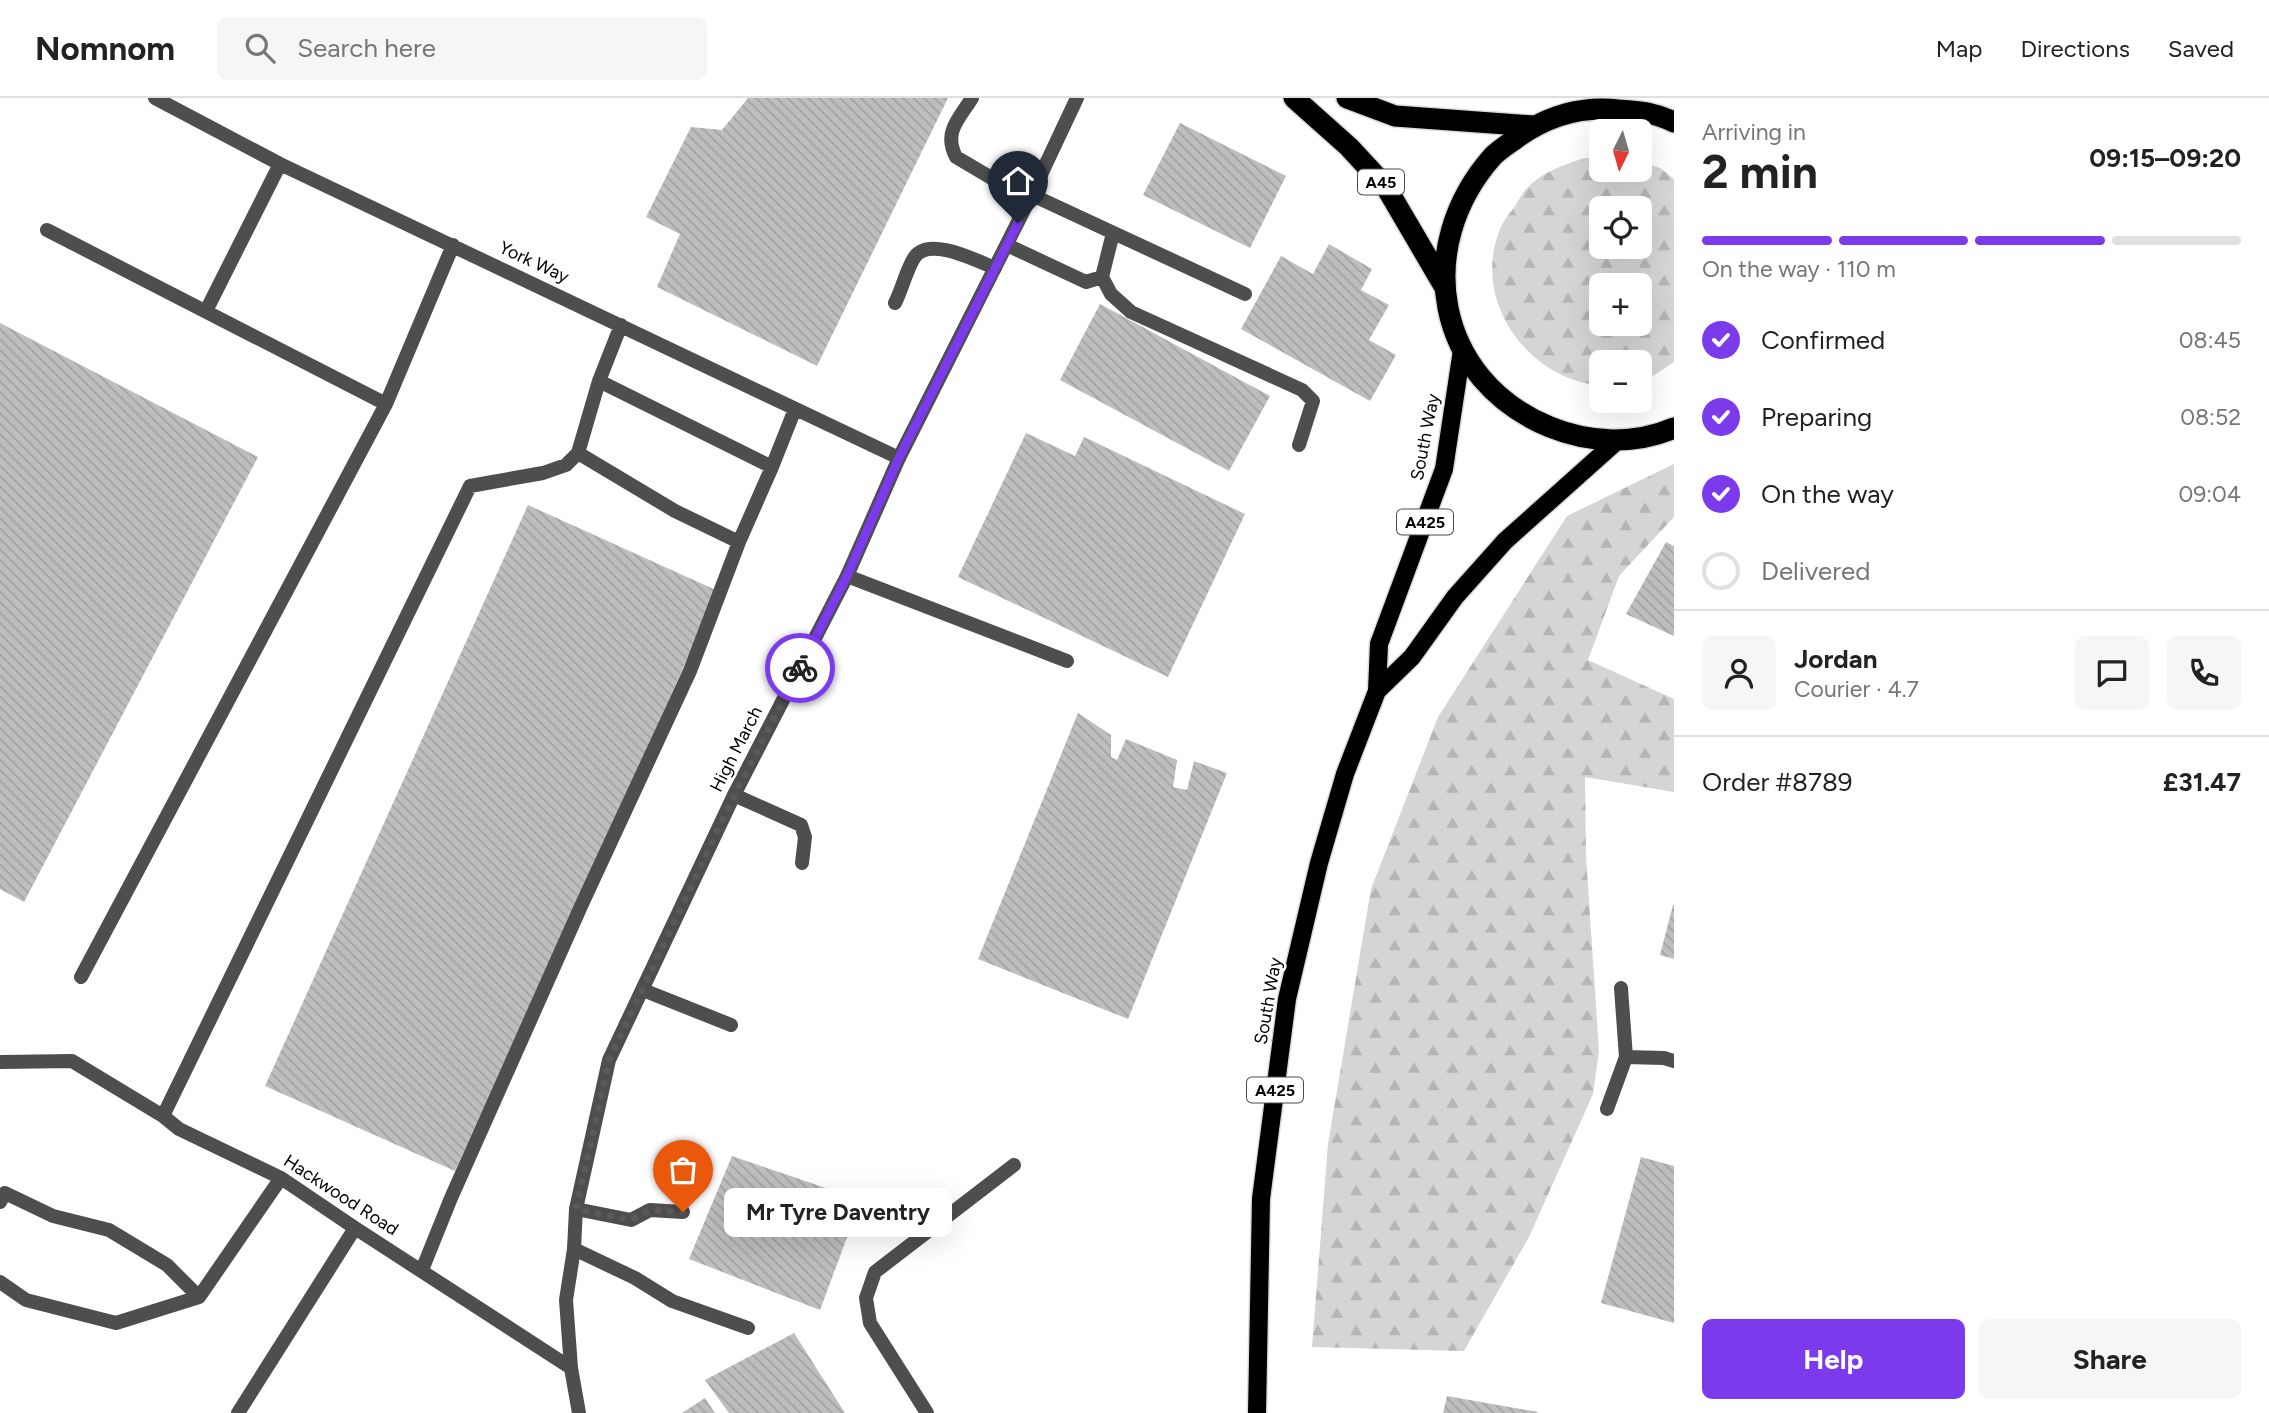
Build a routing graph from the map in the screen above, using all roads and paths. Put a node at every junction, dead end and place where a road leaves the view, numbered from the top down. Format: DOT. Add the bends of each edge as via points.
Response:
graph roads {
  1 [pos="155,98"];
  2 [pos="972,98"];
  3 [pos="1077,98"];
  4 [pos="1294,98"];
  5 [pos="1347,98"];
  6 [pos="1635,98"];
  7 [pos="1597,108"];
  8 [pos="1674,122"];
  9 [pos="1534,126"];
  10 [pos="280,164"];
  11 [pos="1031,197"];
  12 [pos="47,230"];
  13 [pos="1113,233"];
  14 [pos="453,245"];
  15 [pos="1007,246"];
  16 [pos="995,268"];
  17 [pos="1102,277"];
  18 [pos="1444,286"];
  19 [pos="1245,293"];
  20 [pos="895,303"];
  21 [pos="206,312"];
  22 [pos="621,325"];
  23 [pos="1462,350"];
  24 [pos="599,382"];
  25 [pos="386,404"];
  26 [pos="795,409"];
  27 [pos="1674,428"];
  28 [pos="1618,440"];
  29 [pos="1299,445"];
  30 [pos="578,453"];
  31 [pos="899,458"];
  32 [pos="772,467"];
  33 [pos="739,542"];
  34 [pos="847,576"];
  35 [pos="1068,661"];
  36 [pos="1377,691"];
  37 [pos="734,796"];
  38 [pos="802,863"];
  39 [pos="81,977"];
  40 [pos="1621,988"];
  41 [pos="643,989"];
  42 [pos="730,1025"];
  43 [pos="1626,1057"];
  44 [pos="1674,1061"];
  45 [pos="0,1062"];
  46 [pos="1608,1110"];
  47 [pos="163,1116"];
  48 [pos="1014,1165"];
  49 [pos="281,1178"];
  50 [pos="0,1202"];
  51 [pos="576,1209"];
  52 [pos="683,1212"];
  53 [pos="355,1228"];
  54 [pos="573,1249"];
  55 [pos="422,1270"];
  56 [pos="0,1282"];
  57 [pos="199,1297"];
  58 [pos="748,1328"];
  59 [pos="571,1368"];
  60 [pos="238,1413"];
  61 [pos="579,1413"];
  62 [pos="927,1413"];
  63 [pos="1257,1413"];
  1 -- 10 [label="street, York Way"];
  2 -- 11 [label="street" via="951,132 950,145 956,157"];
  3 -- 11 [label="street, High March"];
  4 -- 18 [label="highway, A45" via="1386,187"];
  5 -- 9 [label="highway" via="1395,116"];
  6 -- 7 [label="highway"];
  7 -- 8 [label="highway" via="1654,113"];
  7 -- 9 [label="highway"];
  9 -- 18 [label="highway" via="1494,154 1465,193 1448,238"];
  10 -- 14 [label="street, York Way"];
  10 -- 21 [label="street"];
  11 -- 13 [label="street"];
  11 -- 15 [label="street, High March"];
  12 -- 21 [label="street"];
  13 -- 17 [label="street"];
  13 -- 19 [label="street"];
  14 -- 22 [label="street, York Way"];
  14 -- 25 [label="street"];
  15 -- 16 [label="street, High March"];
  15 -- 17 [label="street" via="1086,282"];
  16 -- 20 [label="street" via="946,249 925,249 915,255"];
  16 -- 31 [label="street, High March"];
  17 -- 29 [label="street" via="1111,294 1131,312 1302,390 1313,401"];
  18 -- 23 [label="highway"];
  21 -- 25 [label="street"];
  22 -- 24 [label="street"];
  22 -- 26 [label="street, York Way"];
  23 -- 28 [label="highway" via="1490,388 1527,418 1571,436"];
  23 -- 36 [label="main road, South Way / A425" via="1444,470 1379,644"];
  24 -- 30 [label="street"];
  24 -- 32 [label="street"];
  25 -- 39 [label="street"];
  26 -- 31 [label="street, York Way"];
  26 -- 32 [label="street"];
  27 -- 28 [label="highway"];
  28 -- 36 [label="main road, South Way / A425" via="1505,541 1455,597 1412,657"];
  30 -- 33 [label="street"];
  30 -- 47 [label="street" via="566,465 543,473 470,486"];
  31 -- 34 [label="street, High March"];
  32 -- 33 [label="street"];
  33 -- 55 [label="street" via="690,671 450,1198"];
  34 -- 35 [label="street"];
  34 -- 37 [label="street, High March"];
  36 -- 63 [label="main road, South Way / A425" via="1345,774 1287,999 1261,1199"];
  37 -- 38 [label="street" via="801,825 805,837"];
  37 -- 41 [label="street, High March"];
  40 -- 43 [label="street"];
  41 -- 42 [label="street"];
  41 -- 51 [label="street, High March" via="609,1060"];
  43 -- 44 [label="street"];
  43 -- 46 [label="street"];
  45 -- 47 [label="street, Hackwood Road" via="72,1061"];
  47 -- 49 [label="street, Hackwood Road" via="180,1129"];
  48 -- 62 [label="street" via="875,1272 870,1285 866,1298 870,1323"];
  49 -- 53 [label="street, Hackwood Road"];
  49 -- 57 [label="street"];
  50 -- 57 [label="street" via="5,1193 53,1216 109,1230 167,1265"];
  51 -- 52 [label="street" via="631,1220 650,1210"];
  51 -- 54 [label="street, High March"];
  53 -- 55 [label="street, Hackwood Road"];
  53 -- 60 [label="street"];
  54 -- 58 [label="street" via="672,1301"];
  54 -- 59 [label="street, High March" via="566,1300"];
  55 -- 59 [label="street, Hackwood Road"];
  56 -- 57 [label="street" via="26,1300 116,1323"];
  59 -- 61 [label="street, High March"];
}
